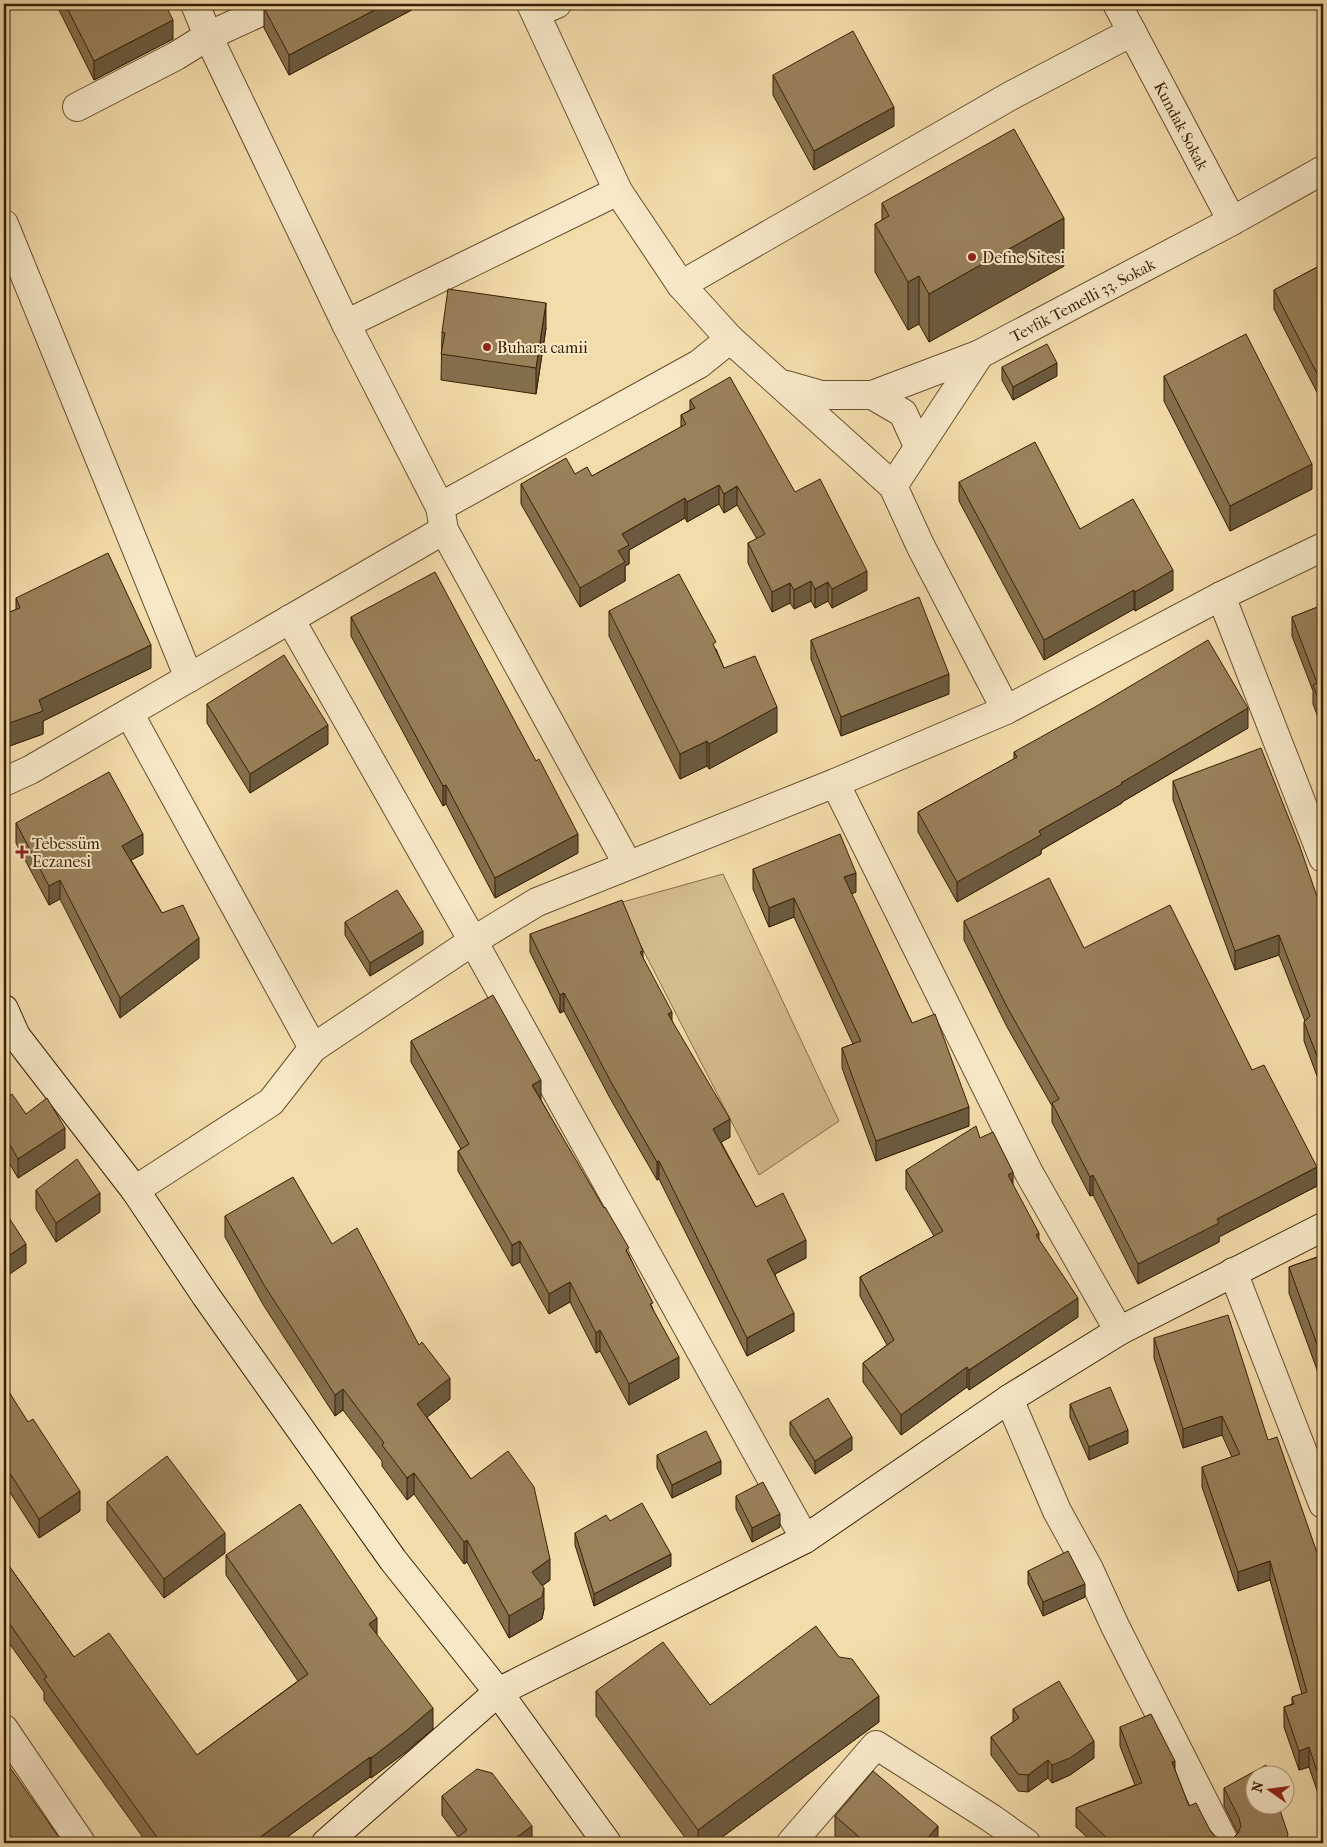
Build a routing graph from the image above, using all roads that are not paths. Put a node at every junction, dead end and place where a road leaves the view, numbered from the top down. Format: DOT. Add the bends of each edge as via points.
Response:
graph roads {
  1 [pos="195,4"];
  2 [pos="278,4"];
  3 [pos="1117,4"];
  4 [pos="541,7"];
  5 [pos="1132,32"];
  6 [pos="208,36"];
  7 [pos="77,107"];
  8 [pos="1323,170"];
  9 [pos="618,190"];
  10 [pos="1232,221"];
  11 [pos="4,224"];
  12 [pos="681,284"];
  13 [pos="346,324"];
  14 [pos="730,339"];
  15 [pos="980,354"];
  16 [pos="780,383"];
  17 [pos="872,395"];
  18 [pos="918,446"];
  19 [pos="893,486"];
  20 [pos="442,519"];
  21 [pos="1323,547"];
  22 [pos="1221,596"];
  23 [pos="290,619"];
  24 [pos="188,678"];
  25 [pos="1006,710"];
  26 [pos="129,713"];
  27 [pos="4,782"];
  28 [pos="835,783"];
  29 [pos="1323,858"];
  30 [pos="628,866"];
  31 [pos="473,941"];
  32 [pos="4,1009"];
  33 [pos="10,1040"];
  34 [pos="313,1048"];
  35 [pos="135,1190"];
  36 [pos="1323,1227"];
  37 [pos="1233,1272"];
  38 [pos="1118,1331"];
  39 [pos="1009,1399"];
  40 [pos="1323,1504"];
  41 [pos="805,1539"];
  42 [pos="498,1692"];
  43 [pos="4,1729"];
  44 [pos="80,1843"];
  45 [pos="326,1843"];
  46 [pos="607,1843"];
  47 [pos="791,1843"];
  48 [pos="1026,1843"];
  49 [pos="1225,1843"];
  1 -- 6 [label="street"];
  2 -- 6 [label="street"];
  3 -- 5 [label="street, Kundak Sokak"];
  4 -- 9 [label="street"];
  5 -- 10 [label="street, Kundak Sokak"];
  5 -- 12 [label="street" via="1012,94"];
  6 -- 7 [label="street"];
  6 -- 13 [label="street"];
  8 -- 10 [label="street, Tevfik Temelli 33. Sokak"];
  9 -- 12 [label="street"];
  9 -- 13 [label="street"];
  10 -- 15 [label="street, Tevfik Temelli 33. Sokak"];
  11 -- 24 [label="street"];
  12 -- 14 [label="street"];
  13 -- 20 [label="street"];
  14 -- 16 [label="street"];
  14 -- 20 [label="street" via="698,364"];
  15 -- 17 [label="street"];
  15 -- 18 [label="street, Tevfik Temelli 33. Sokak"];
  16 -- 17 [label="street" via="821,395"];
  16 -- 19 [label="street"];
  17 -- 18 [label="street" via="903,413"];
  18 -- 19 [label="street, Tevfik Temelli 33. Sokak"];
  19 -- 25 [label="street"];
  20 -- 23 [label="street"];
  20 -- 30 [label="street"];
  21 -- 22 [label="street"];
  22 -- 25 [label="street"];
  22 -- 29 [label="street"];
  23 -- 24 [label="street"];
  23 -- 31 [label="street"];
  24 -- 26 [label="street"];
  25 -- 28 [label="street"];
  26 -- 27 [label="street"];
  26 -- 34 [label="street"];
  28 -- 30 [label="street"];
  28 -- 38 [label="street" via="1025,1165"];
  30 -- 31 [label="street" via="537,902"];
  31 -- 34 [label="street"];
  31 -- 41 [label="street"];
  32 -- 33 [label="street"];
  33 -- 35 [label="street"];
  34 -- 35 [label="street" via="271,1102"];
  35 -- 42 [label="street" via="393,1560"];
  36 -- 37 [label="street"];
  37 -- 38 [label="street"];
  37 -- 40 [label="street"];
  38 -- 39 [label="street"];
  39 -- 41 [label="street"];
  39 -- 49 [label="street" via="1058,1510"];
  41 -- 42 [label="street"];
  42 -- 45 [label="street"];
  42 -- 46 [label="street"];
  43 -- 44 [label="street"];
  47 -- 48 [label="street" via="876,1745"];
}
